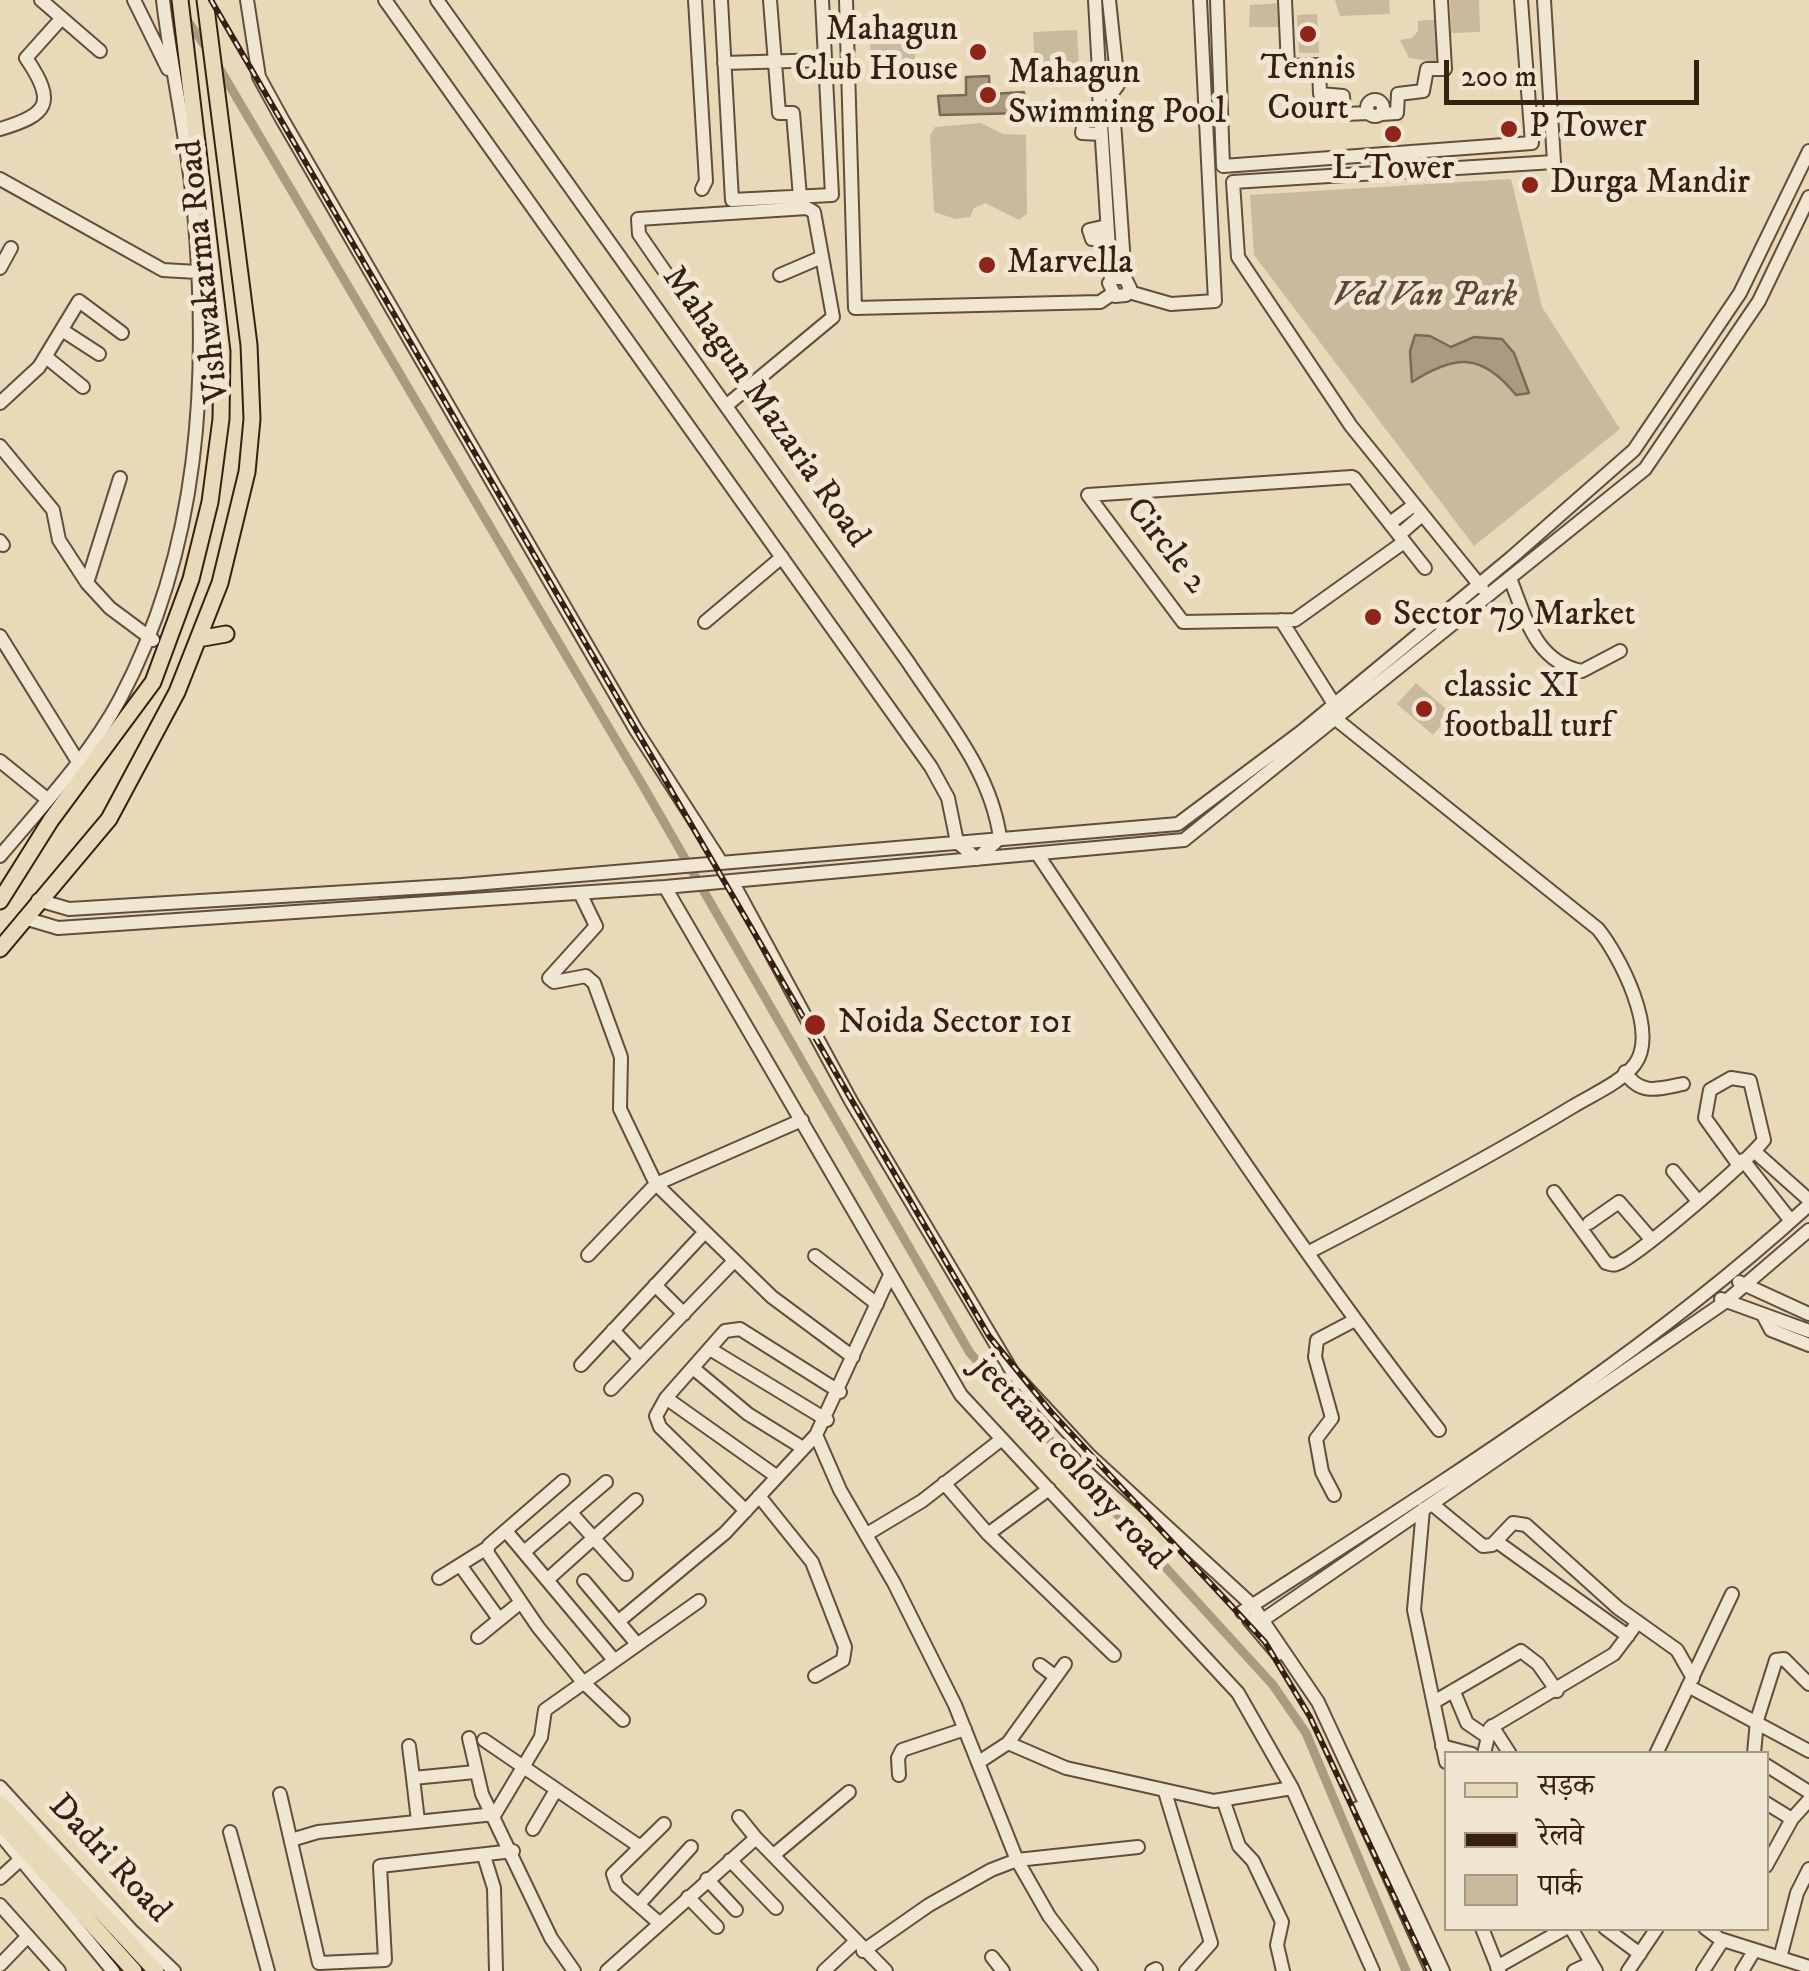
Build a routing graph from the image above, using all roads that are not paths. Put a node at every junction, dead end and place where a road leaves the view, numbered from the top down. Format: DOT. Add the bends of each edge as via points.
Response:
graph roads {
  1 [pos="42,0"];
  2 [pos="134,0"];
  3 [pos="163,0"];
  4 [pos="180,0"];
  5 [pos="205,0"];
  6 [pos="246,0"];
  7 [pos="384,0"];
  8 [pos="437,0"];
  9 [pos="694,0"];
  10 [pos="721,0"];
  11 [pos="770,0"];
  12 [pos="822,0"];
  13 [pos="846,0"];
  14 [pos="1095,0"];
  15 [pos="1108,0"];
  16 [pos="1200,0"];
  17 [pos="1217,0"];
  18 [pos="1285,0"];
  19 [pos="1441,0"];
  20 [pos="1522,0"];
  21 [pos="1544,0"];
  22 [pos="61,19"];
  23 [pos="100,51"];
  24 [pos="825,60"];
  25 [pos="773,61"];
  26 [pos="724,62"];
  27 [pos="1106,72"];
  28 [pos="173,78"];
  29 [pos="190,84"];
  30 [pos="1105,93"];
  31 [pos="0,129"];
  32 [pos="1809,150"];
  33 [pos="0,180"];
  34 [pos="702,189"];
  35 [pos="800,197"];
  36 [pos="1809,197"];
  37 [pos="208,230"];
  38 [pos="234,231"];
  39 [pos="11,248"];
  40 [pos="822,256"];
  41 [pos="0,268"];
  42 [pos="239,268"];
  43 [pos="205,272"];
  44 [pos="780,275"];
  45 [pos="1119,286"];
  46 [pos="699,321"];
  47 [pos="62,330"];
  48 [pos="122,332"];
  49 [pos="676,336"];
  50 [pos="99,354"];
  51 [pos="46,357"];
  52 [pos="82,387"];
  53 [pos="745,388"];
  54 [pos="0,403"];
  55 [pos="726,404"];
  56 [pos="0,446"];
  57 [pos="120,478"];
  58 [pos="1418,510"];
  59 [pos="1390,523"];
  60 [pos="1402,538"];
  61 [pos="782,557"];
  62 [pos="1425,568"];
  63 [pos="1511,581"];
  64 [pos="87,582"];
  65 [pos="1480,585"];
  66 [pos="1490,598"];
  67 [pos="1282,620"];
  68 [pos="705,622"];
  69 [pos="226,634"];
  70 [pos="0,636"];
  71 [pos="148,638"];
  72 [pos="198,639"];
  73 [pos="166,647"];
  74 [pos="1620,651"];
  75 [pos="1334,704"];
  76 [pos="1338,720"];
  77 [pos="0,761"];
  78 [pos="82,768"];
  79 [pos="48,800"];
  80 [pos="1000,838"];
  81 [pos="957,842"];
  82 [pos="2,848"];
  83 [pos="1038,855"];
  84 [pos="977,859"];
  85 [pos="719,862"];
  86 [pos="730,882"];
  87 [pos="667,887"];
  88 [pos="580,893"];
  89 [pos="38,900"];
  90 [pos="0,901"];
  91 [pos="24,918"];
  92 [pos="0,949"];
  93 [pos="1625,1072"];
  94 [pos="1683,1084"];
  95 [pos="802,1120"];
  96 [pos="1745,1158"];
  97 [pos="1673,1171"];
  98 [pos="656,1184"];
  99 [pos="1554,1192"];
  100 [pos="1697,1200"];
  101 [pos="1809,1202"];
  102 [pos="1791,1222"];
  103 [pos="1589,1223"];
  104 [pos="1809,1230"];
  105 [pos="704,1232"];
  106 [pos="1650,1238"];
  107 [pos="1309,1252"];
  108 [pos="588,1255"];
  109 [pos="815,1256"];
  110 [pos="733,1262"];
  111 [pos="890,1275"];
  112 [pos="1730,1277"];
  113 [pos="655,1285"];
  114 [pos="1745,1286"];
  115 [pos="1710,1294"];
  116 [pos="1725,1302"];
  117 [pos="877,1304"];
  118 [pos="684,1314"];
  119 [pos="1809,1314"];
  120 [pos="1764,1317"];
  121 [pos="1356,1320"];
  122 [pos="613,1330"];
  123 [pos="1809,1332"];
  124 [pos="1809,1345"];
  125 [pos="710,1349"];
  126 [pos="853,1357"];
  127 [pos="640,1358"];
  128 [pos="581,1365"];
  129 [pos="693,1368"];
  130 [pos="611,1389"];
  131 [pos="840,1392"];
  132 [pos="666,1398"];
  133 [pos="827,1420"];
  134 [pos="1439,1430"];
  135 [pos="816,1435"];
  136 [pos="1002,1439"];
  137 [pos="803,1448"];
  138 [pos="776,1476"];
  139 [pos="563,1481"];
  140 [pos="606,1482"];
  141 [pos="944,1483"];
  142 [pos="1049,1489"];
  143 [pos="1334,1495"];
  144 [pos="759,1496"];
  145 [pos="636,1500"];
  146 [pos="1428,1507"];
  147 [pos="746,1512"];
  148 [pos="572,1514"];
  149 [pos="506,1530"];
  150 [pos="867,1534"];
  151 [pos="988,1534"];
  152 [pos="594,1539"];
  153 [pos="1496,1541"];
  154 [pos="487,1548"];
  155 [pos="524,1552"];
  156 [pos="460,1565"];
  157 [pos="626,1574"];
  158 [pos="439,1578"];
  159 [pos="546,1580"];
  160 [pos="584,1581"];
  161 [pos="1732,1594"];
  162 [pos="699,1601"];
  163 [pos="520,1602"];
  164 [pos="1245,1605"];
  165 [pos="499,1619"];
  166 [pos="619,1621"];
  167 [pos="1638,1622"];
  168 [pos="1258,1623"];
  169 [pos="1628,1636"];
  170 [pos="478,1638"];
  171 [pos="638,1644"];
  172 [pos="1114,1655"];
  173 [pos="614,1660"];
  174 [pos="1065,1664"];
  175 [pos="1040,1665"];
  176 [pos="815,1676"];
  177 [pos="1056,1677"];
  178 [pos="582,1681"];
  179 [pos="1690,1682"];
  180 [pos="1809,1684"];
  181 [pos="1454,1692"];
  182 [pos="1556,1692"];
  183 [pos="1434,1702"];
  184 [pos="623,1720"];
  185 [pos="1757,1720"];
  186 [pos="966,1729"];
  187 [pos="1489,1731"];
  188 [pos="1008,1743"];
  189 [pos="409,1746"];
  190 [pos="1442,1746"];
  191 [pos="1461,1751"];
  192 [pos="1485,1751"];
  193 [pos="1507,1751"];
  194 [pos="1657,1751"];
  195 [pos="1754,1751"];
  196 [pos="1809,1752"];
  197 [pos="1444,1754"];
  198 [pos="979,1762"];
  199 [pos="524,1766"];
  200 [pos="1769,1767"];
  201 [pos="475,1772"];
  202 [pos="899,1776"];
  203 [pos="413,1778"];
  204 [pos="0,1787"];
  205 [pos="1292,1788"];
  206 [pos="556,1790"];
  207 [pos="849,1792"];
  208 [pos="1165,1792"];
  209 [pos="280,1794"];
  210 [pos="1809,1796"];
  211 [pos="1224,1802"];
  212 [pos="0,1803"];
  213 [pos="1769,1805"];
  214 [pos="495,1814"];
  215 [pos="739,1817"];
  216 [pos="1792,1820"];
  217 [pos="418,1821"];
  218 [pos="0,1822"];
  219 [pos="664,1824"];
  220 [pos="533,1829"];
  221 [pos="230,1832"];
  222 [pos="0,1834"];
  223 [pos="756,1838"];
  224 [pos="291,1840"];
  225 [pos="639,1846"];
  226 [pos="691,1847"];
  227 [pos="1138,1847"];
  228 [pos="513,1852"];
  229 [pos="776,1853"];
  230 [pos="484,1856"];
  231 [pos="21,1859"];
  232 [pos="730,1860"];
  233 [pos="1017,1860"];
  234 [pos="1769,1861"];
  235 [pos="1809,1869"];
  236 [pos="0,1878"];
  237 [pos="708,1879"];
  238 [pos="688,1897"];
  239 [pos="638,1904"];
  240 [pos="0,1906"];
  241 [pos="776,1908"];
  242 [pos="736,1910"];
  243 [pos="658,1922"];
  244 [pos="717,1927"];
  245 [pos="1483,1931"];
  246 [pos="1563,1931"];
  247 [pos="1570,1931"];
  248 [pos="1608,1931"];
  249 [pos="1655,1931"];
  250 [pos="1710,1931"];
  251 [pos="1739,1931"];
  252 [pos="28,1936"];
  253 [pos="1729,1942"];
  254 [pos="859,1948"];
  255 [pos="1754,1951"];
  256 [pos="1640,1954"];
  257 [pos="992,1958"];
  258 [pos="1785,1963"];
  259 [pos="0,1966"];
  260 [pos="1593,1967"];
  261 [pos="1809,1967"];
  262 [pos="1498,1969"];
  263 [pos="110,1970"];
  264 [pos="59,1971"];
  265 [pos="134,1971"];
  266 [pos="156,1971"];
  267 [pos="174,1971"];
  268 [pos="268,1971"];
  269 [pos="496,1971"];
  270 [pos="574,1971"];
  271 [pos="607,1971"];
  272 [pos="824,1971"];
  273 [pos="886,1971"];
  274 [pos="1003,1971"];
  275 [pos="1091,1971"];
  276 [pos="1186,1971"];
  277 [pos="1283,1971"];
  278 [pos="1373,1971"];
  279 [pos="1432,1971"];
  280 [pos="1443,1971"];
  281 [pos="1574,1971"];
  282 [pos="1628,1971"];
  283 [pos="1703,1971"];
  284 [pos="1742,1971"];
  1 -- 22 [label="street"];
  2 -- 28 [label="street"];
  3 -- 28 [label="street"];
  4 -- 29 [label="main road, Vishwakarma Road"];
  5 -- 38 [label="main road, Vishwakarma Road"];
  6 -- 85 [label="street" via="266,91 616,697"];
  7 -- 61 [label="street"];
  8 -- 49 [label="street, Mahagun Mazaria Road"];
  9 -- 34 [label="street"];
  10 -- 26 [label="street"];
  11 -- 25 [label="street"];
  12 -- 24 [label="street"];
  13 -- 45 [label="street" via="855,308 1100,302"];
  14 -- 27 [label="street"];
  15 -- 27 [label="street"];
  16 -- 45 [label="street" via="1216,301 1171,304"];
  17 -- 20 [label="street" via="1224,166 1532,143"];
  18 -- 19 [label="street" via="1288,66 1319,66 1320,94 1343,96 1344,114 1397,113 1398,94 1424,91 1427,69 1445,69"];
  21 -- 58 [label="street" via="1554,162 1233,182 1238,257 1351,426"];
  22 -- 23 [label="street"];
  22 -- 31 [label="street" via="26,58 41,79 40,113"];
  24 -- 25 [label="street"];
  24 -- 35 [label="street" via="832,195"];
  25 -- 26 [label="street"];
  25 -- 35 [label="street" via="779,85 772,116 793,113"];
  26 -- 35 [label="street" via="732,200"];
  27 -- 30 [label="street" via="1094,84"];
  27 -- 30 [label="street" via="1118,86"];
  28 -- 29 [label="street"];
  28 -- 43 [label="street"];
  29 -- 37 [label="main road, Vishwakarma Road"];
  30 -- 45 [label="street"];
  30 -- 45 [label="street" via="1100,119 1108,232"];
  32 -- 65 [label="street" via="1740,293 1644,438"];
  33 -- 43 [label="street" via="163,270"];
  36 -- 63 [label="street" via="1759,301 1658,454"];
  37 -- 38 [label="main road" via="222,245"];
  37 -- 43 [label="main road, Vishwakarma Road"];
  38 -- 42 [label="main road, Vishwakarma Road"];
  39 -- 41 [label="street"];
  40 -- 44 [label="street"];
  40 -- 46 [label="street" via="814,212 807,208 638,219 639,234"];
  40 -- 53 [label="street" via="833,317"];
  42 -- 43 [label="main road" via="225,254"];
  42 -- 72 [label="main road, Vishwakarma Road" via="252,419 247,472 220,583"];
  43 -- 71 [label="street" via="192,483 174,571"];
  43 -- 73 [label="main road, Vishwakarma Road" via="222,352 221,419 210,502"];
  46 -- 49 [label="street"];
  46 -- 53 [label="street"];
  47 -- 48 [label="street" via="79,301"];
  47 -- 50 [label="street"];
  47 -- 51 [label="street"];
  49 -- 55 [label="street, Mahagun Mazaria Road"];
  51 -- 52 [label="street"];
  51 -- 54 [label="street"];
  53 -- 55 [label="street"];
  55 -- 80 [label="street, Mahagun Mazaria Road" via="980,772"];
  56 -- 64 [label="street" via="53,510 60,540"];
  57 -- 64 [label="street"];
  58 -- 59 [label="street"];
  58 -- 60 [label="street"];
  58 -- 65 [label="street"];
  59 -- 60 [label="street, Circle 2"];
  59 -- 67 [label="street, Circle 2" via="1350,477 1089,494 1180,621"];
  60 -- 62 [label="street"];
  60 -- 67 [label="street, Circle 2" via="1297,619"];
  61 -- 68 [label="street"];
  61 -- 81 [label="street" via="931,767 948,798"];
  63 -- 66 [label="street"];
  63 -- 74 [label="street" via="1533,636 1551,657 1582,671"];
  64 -- 71 [label="street"];
  65 -- 66 [label="street"];
  65 -- 75 [label="street"];
  66 -- 76 [label="street"];
  67 -- 75 [label="street"];
  69 -- 72 [label="main road"];
  70 -- 78 [label="street"];
  71 -- 73 [label="street"];
  71 -- 78 [label="street"];
  72 -- 89 [label="main road, Vishwakarma Road" via="109,819"];
  73 -- 78 [label="main road, Vishwakarma Road" via="153,682"];
  75 -- 80 [label="street" via="1178,824"];
  76 -- 83 [label="street" via="1184,840"];
  76 -- 93 [label="street" via="1580,912 1609,943 1634,995 1640,1029 1640,1052"];
  77 -- 79 [label="street"];
  78 -- 79 [label="street"];
  78 -- 90 [label="main road, Vishwakarma Road"];
  79 -- 82 [label="street"];
  80 -- 81 [label="street"];
  80 -- 84 [label="street"];
  81 -- 84 [label="street"];
  81 -- 85 [label="street"];
  83 -- 84 [label="street"];
  83 -- 107 [label="street"];
  84 -- 86 [label="street"];
  85 -- 89 [label="street" via="70,909"];
  86 -- 87 [label="street"];
  86 -- 164 [label="street" via="1013,1374"];
  87 -- 88 [label="street"];
  87 -- 95 [label="street, jeetram colony road"];
  88 -- 91 [label="street" via="58,928"];
  88 -- 98 [label="street" via="596,926 549,978 586,976 594,983 621,1058 620,1109"];
  89 -- 91 [label="main road, Vishwakarma Road"];
  91 -- 92 [label="main road, Vishwakarma Road"];
  93 -- 94 [label="street" via="1633,1084 1650,1090"];
  93 -- 107 [label="street" via="1514,1142"];
  95 -- 98 [label="street"];
  95 -- 111 [label="street, jeetram colony road"];
  96 -- 96 [label="street" via="1706,1123 1710,1090 1732,1078 1754,1086 1766,1134"];
  96 -- 100 [label="street"];
  96 -- 101 [label="street"];
  96 -- 102 [label="street"];
  97 -- 100 [label="street"];
  98 -- 105 [label="street"];
  98 -- 108 [label="street"];
  99 -- 106 [label="street" via="1606,1263 1616,1264"];
  100 -- 106 [label="street"];
  101 -- 102 [label="street"];
  102 -- 112 [label="street"];
  103 -- 106 [label="street" via="1618,1202"];
  104 -- 114 [label="street"];
  105 -- 110 [label="street"];
  105 -- 113 [label="street"];
  107 -- 121 [label="street"];
  109 -- 117 [label="street"];
  110 -- 118 [label="street"];
  110 -- 126 [label="street"];
  111 -- 117 [label="street"];
  111 -- 136 [label="street, jeetram colony road" via="960,1395"];
  112 -- 114 [label="street"];
  112 -- 115 [label="street"];
  113 -- 118 [label="street"];
  113 -- 122 [label="street"];
  114 -- 116 [label="street"];
  114 -- 119 [label="street"];
  115 -- 116 [label="street"];
  115 -- 164 [label="street" via="1467,1467"];
  116 -- 120 [label="street"];
  116 -- 146 [label="street"];
  117 -- 126 [label="street"];
  118 -- 127 [label="street"];
  120 -- 123 [label="street"];
  120 -- 124 [label="street" via="1771,1330"];
  121 -- 134 [label="street"];
  121 -- 143 [label="street" via="1317,1340 1315,1358 1332,1418 1316,1438"];
  122 -- 127 [label="street"];
  122 -- 128 [label="street"];
  125 -- 129 [label="street"];
  125 -- 131 [label="street" via="726,1331 740,1329"];
  125 -- 133 [label="street"];
  126 -- 131 [label="street"];
  127 -- 130 [label="street"];
  129 -- 132 [label="street"];
  129 -- 137 [label="street"];
  131 -- 133 [label="street"];
  132 -- 138 [label="street"];
  132 -- 147 [label="street" via="656,1416 660,1427"];
  133 -- 135 [label="street"];
  135 -- 137 [label="street"];
  135 -- 150 [label="street"];
  136 -- 141 [label="street"];
  136 -- 142 [label="street, jeetram colony road"];
  137 -- 138 [label="street"];
  138 -- 144 [label="street"];
  139 -- 149 [label="street"];
  140 -- 148 [label="street"];
  141 -- 150 [label="street"];
  141 -- 151 [label="street"];
  142 -- 151 [label="street"];
  142 -- 205 [label="street, jeetram colony road" via="1238,1692"];
  144 -- 147 [label="street"];
  144 -- 176 [label="street" via="812,1562 846,1647 843,1660"];
  145 -- 152 [label="street"];
  146 -- 153 [label="street" via="1477,1544"];
  146 -- 168 [label="street"];
  146 -- 183 [label="street" via="1414,1610"];
  147 -- 166 [label="street"];
  148 -- 152 [label="street"];
  148 -- 155 [label="street"];
  149 -- 154 [label="street"];
  149 -- 155 [label="street"];
  150 -- 186 [label="street"];
  151 -- 172 [label="street"];
  152 -- 157 [label="street"];
  152 -- 159 [label="street"];
  153 -- 167 [label="street" via="1514,1523 1526,1524"];
  153 -- 169 [label="street"];
  154 -- 156 [label="street"];
  154 -- 163 [label="street"];
  155 -- 159 [label="street"];
  156 -- 158 [label="street"];
  156 -- 165 [label="street"];
  159 -- 173 [label="street"];
  160 -- 166 [label="street"];
  161 -- 179 [label="street"];
  162 -- 171 [label="street"];
  163 -- 165 [label="street"];
  163 -- 178 [label="street"];
  164 -- 168 [label="street"];
  165 -- 170 [label="street"];
  166 -- 171 [label="street"];
  167 -- 169 [label="street"];
  167 -- 179 [label="street" via="1682,1656"];
  168 -- 279 [label="street" via="1311,1698"];
  168 -- 280 [label="street" via="1318,1702"];
  169 -- 182 [label="street" via="1614,1654"];
  171 -- 173 [label="street"];
  173 -- 178 [label="street"];
  174 -- 177 [label="street"];
  175 -- 177 [label="street"];
  177 -- 188 [label="street"];
  178 -- 184 [label="street"];
  178 -- 199 [label="street" via="545,1710 544,1732"];
  179 -- 185 [label="street"];
  179 -- 194 [label="street"];
  180 -- 185 [label="street" via="1776,1660"];
  181 -- 182 [label="street" via="1520,1651"];
  181 -- 183 [label="street"];
  181 -- 187 [label="street" via="1467,1723"];
  182 -- 187 [label="street"];
  183 -- 190 [label="street"];
  185 -- 195 [label="street"];
  185 -- 196 [label="street"];
  186 -- 198 [label="street"];
  186 -- 202 [label="street" via="902,1750"];
  187 -- 192 [label="street"];
  187 -- 193 [label="street"];
  188 -- 198 [label="street"];
  188 -- 208 [label="street" via="1066,1768"];
  189 -- 203 [label="street"];
  190 -- 191 [label="street"];
  190 -- 197 [label="street"];
  198 -- 233 [label="street"];
  199 -- 201 [label="street" via="476,1739"];
  199 -- 206 [label="street"];
  199 -- 214 [label="street"];
  200 -- 210 [label="street"];
  201 -- 203 [label="street"];
  201 -- 214 [label="street"];
  203 -- 217 [label="street"];
  204 -- 267 [label="street, Dadri Road"];
  205 -- 211 [label="street"];
  205 -- 278 [label="street, jeetram colony road"];
  206 -- 220 [label="street"];
  206 -- 225 [label="street"];
  207 -- 229 [label="street"];
  208 -- 211 [label="street"];
  208 -- 276 [label="street" via="1211,1943"];
  209 -- 224 [label="street"];
  210 -- 216 [label="street"];
  211 -- 277 [label="street" via="1238,1846 1254,1861 1282,1922 1277,1946"];
  212 -- 266 [label="main road"];
  213 -- 216 [label="street"];
  214 -- 217 [label="street"];
  214 -- 228 [label="street"];
  215 -- 223 [label="street"];
  216 -- 234 [label="street"];
  217 -- 224 [label="street"];
  218 -- 265 [label="main road"];
  219 -- 225 [label="street"];
  221 -- 268 [label="street"];
  222 -- 231 [label="street, Dadri Road"];
  223 -- 229 [label="street"];
  223 -- 232 [label="street"];
  224 -- 230 [label="street" via="319,1963 385,1960 380,1866"];
  225 -- 239 [label="street" via="613,1874"];
  226 -- 239 [label="street"];
  227 -- 233 [label="street"];
  228 -- 230 [label="street"];
  228 -- 270 [label="street" via="533,1904"];
  229 -- 254 [label="street"];
  230 -- 269 [label="street" via="494,1888"];
  231 -- 236 [label="street"];
  231 -- 263 [label="street, Dadri Road"];
  232 -- 237 [label="street"];
  232 -- 241 [label="street"];
  233 -- 254 [label="street" via="962,1884"];
  233 -- 275 [label="street"];
  235 -- 258 [label="street" via="1796,1893"];
  237 -- 238 [label="street"];
  237 -- 242 [label="street"];
  238 -- 243 [label="street"];
  238 -- 244 [label="street"];
  239 -- 243 [label="street"];
  240 -- 252 [label="street"];
  243 -- 271 [label="street"];
  245 -- 262 [label="street"];
  246 -- 262 [label="street"];
  247 -- 260 [label="street"];
  248 -- 256 [label="street"];
  249 -- 256 [label="street"];
  250 -- 253 [label="street"];
  251 -- 253 [label="street"];
  252 -- 259 [label="street"];
  252 -- 264 [label="street"];
  253 -- 255 [label="street"];
  253 -- 283 [label="street"];
  254 -- 272 [label="street"];
  254 -- 273 [label="street"];
  255 -- 258 [label="street"];
  255 -- 284 [label="street"];
  256 -- 282 [label="street"];
  257 -- 274 [label="street"];
  258 -- 261 [label="street"];
  260 -- 281 [label="street"];
}
